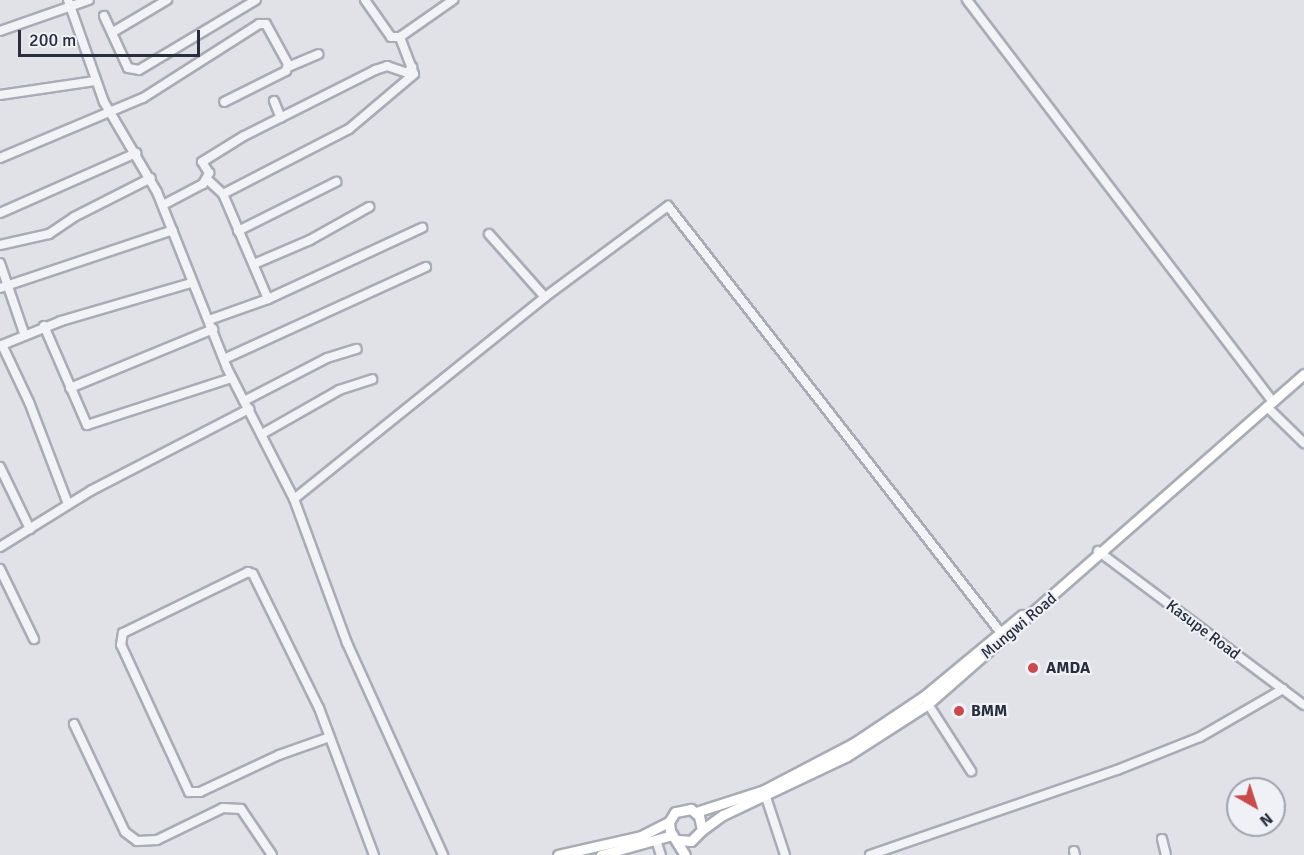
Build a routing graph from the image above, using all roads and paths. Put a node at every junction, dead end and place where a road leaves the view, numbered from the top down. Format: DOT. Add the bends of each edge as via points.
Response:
graph roads {
  1 [pos="68,0"];
  2 [pos="89,0"];
  3 [pos="167,0"];
  4 [pos="255,0"];
  5 [pos="365,0"];
  6 [pos="453,0"];
  7 [pos="967,0"];
  8 [pos="72,9"];
  9 [pos="104,16"];
  10 [pos="0,31"];
  11 [pos="113,32"];
  12 [pos="400,37"];
  13 [pos="318,54"];
  14 [pos="412,67"];
  15 [pos="288,68"];
  16 [pos="95,81"];
  17 [pos="0,95"];
  18 [pos="274,101"];
  19 [pos="224,102"];
  20 [pos="110,114"];
  21 [pos="281,118"];
  22 [pos="136,153"];
  23 [pos="0,158"];
  24 [pos="151,178"];
  25 [pos="208,180"];
  26 [pos="336,182"];
  27 [pos="223,194"];
  28 [pos="163,205"];
  29 [pos="369,207"];
  30 [pos="0,213"];
  31 [pos="422,228"];
  32 [pos="173,230"];
  33 [pos="238,231"];
  34 [pos="489,234"];
  35 [pos="0,245"];
  36 [pos="0,263"];
  37 [pos="254,264"];
  38 [pos="426,267"];
  39 [pos="191,283"];
  40 [pos="4,287"];
  41 [pos="545,297"];
  42 [pos="268,299"];
  43 [pos="209,320"];
  44 [pos="44,326"];
  45 [pos="213,329"];
  46 [pos="24,333"];
  47 [pos="1,348"];
  48 [pos="357,349"];
  49 [pos="224,359"];
  50 [pos="1304,368"];
  51 [pos="1304,374"];
  52 [pos="232,378"];
  53 [pos="372,379"];
  54 [pos="70,387"];
  55 [pos="244,400"];
  56 [pos="1269,403"];
  57 [pos="249,409"];
  58 [pos="262,434"];
  59 [pos="1304,443"];
  60 [pos="0,467"];
  61 [pos="294,499"];
  62 [pos="68,504"];
  63 [pos="30,529"];
  64 [pos="0,547"];
  65 [pos="1100,553"];
  66 [pos="0,569"];
  67 [pos="1001,633"];
  68 [pos="34,639"];
  69 [pos="1283,689"];
  70 [pos="928,704"];
  71 [pos="1304,705"];
  72 [pos="74,724"];
  73 [pos="327,738"];
  74 [pos="971,771"];
  75 [pos="765,793"];
  76 [pos="696,812"];
  77 [pos="669,822"];
  78 [pos="702,830"];
  79 [pos="675,838"];
  80 [pos="1162,839"];
  81 [pos="656,840"];
  82 [pos="691,841"];
  83 [pos="617,853"];
  84 [pos="272,855"];
  85 [pos="374,855"];
  86 [pos="443,855"];
  87 [pos="558,855"];
  88 [pos="601,855"];
  89 [pos="661,855"];
  90 [pos="687,855"];
  91 [pos="785,855"];
  92 [pos="870,855"];
  93 [pos="1166,855"];
  1 -- 8 [label="street"];
  2 -- 8 [label="street"];
  3 -- 11 [label="street"];
  4 -- 11 [label="street" via="139,70 128,68"];
  5 -- 12 [label="street" via="391,37"];
  6 -- 12 [label="street"];
  7 -- 56 [label="street"];
  8 -- 10 [label="street"];
  8 -- 16 [label="street"];
  9 -- 11 [label="street"];
  12 -- 14 [label="street"];
  13 -- 15 [label="street"];
  14 -- 21 [label="street" via="407,73 387,66 375,70"];
  14 -- 27 [label="street" via="414,74 349,129"];
  15 -- 19 [label="street"];
  15 -- 20 [label="street" via="264,23 176,80"];
  16 -- 17 [label="street"];
  16 -- 20 [label="street"];
  18 -- 21 [label="street"];
  20 -- 22 [label="street"];
  20 -- 23 [label="street"];
  21 -- 25 [label="street" via="202,162 209,173"];
  22 -- 24 [label="street"];
  22 -- 30 [label="street"];
  24 -- 28 [label="street"];
  24 -- 35 [label="street" via="74,216 49,234"];
  25 -- 27 [label="street"];
  25 -- 28 [label="street"];
  26 -- 33 [label="street"];
  27 -- 33 [label="street"];
  28 -- 32 [label="street"];
  29 -- 37 [label="street" via="310,240"];
  31 -- 42 [label="street"];
  32 -- 39 [label="street"];
  32 -- 40 [label="street"];
  33 -- 37 [label="street"];
  34 -- 41 [label="street" via="531,286"];
  36 -- 40 [label="street"];
  37 -- 42 [label="street"];
  38 -- 49 [label="street"];
  39 -- 43 [label="street"];
  39 -- 44 [label="street"];
  40 -- 46 [label="street"];
  41 -- 61 [label="street"];
  41 -- 67 [label="street" via="668,206 672,208"];
  42 -- 43 [label="street"];
  43 -- 45 [label="street"];
  44 -- 46 [label="street"];
  44 -- 54 [label="street"];
  45 -- 49 [label="street"];
  45 -- 54 [label="street"];
  46 -- 47 [label="street"];
  47 -- 62 [label="street" via="29,402"];
  48 -- 55 [label="street" via="327,358"];
  49 -- 52 [label="street"];
  50 -- 56 [label="main road, Mungwi Road"];
  51 -- 56 [label="main road, Mungwi Road"];
  52 -- 54 [label="street" via="90,425 82,419"];
  52 -- 55 [label="street"];
  53 -- 58 [label="street" via="339,390"];
  55 -- 57 [label="street"];
  56 -- 59 [label="street"];
  56 -- 65 [label="main road, Mungwi Road"];
  57 -- 58 [label="street"];
  57 -- 62 [label="street"];
  58 -- 61 [label="street"];
  60 -- 63 [label="street"];
  61 -- 86 [label="street" via="347,643"];
  62 -- 63 [label="street"];
  63 -- 64 [label="street"];
  65 -- 67 [label="main road, Mungwi Road"];
  65 -- 69 [label="street, Kasupe Road"];
  65 -- 70 [label="main road, Mungwi Road"];
  66 -- 68 [label="street"];
  67 -- 75 [label="main road, Mungwi Road" via="898,714"];
  69 -- 71 [label="street, Kasupe Road"];
  69 -- 92 [label="street" via="1190,741"];
  70 -- 74 [label="street"];
  70 -- 75 [label="main road, Mungwi Road" via="847,756"];
  72 -- 84 [label="street" via="125,832 137,842 157,840 223,808 241,809"];
  73 -- 73 [label="street" via="279,755 200,792 189,792 121,645 123,633 248,572 253,574 319,708"];
  73 -- 85 [label="street"];
  75 -- 76 [label="main road, Mungwi Road"];
  75 -- 78 [label="main road, Mungwi Road"];
  75 -- 91 [label="street"];
  76 -- 77 [label="main road" via="680,809"];
  76 -- 78 [label="main road"];
  77 -- 79 [label="main road"];
  77 -- 87 [label="main road" via="641,836"];
  78 -- 82 [label="main road"];
  79 -- 81 [label="main road"];
  79 -- 82 [label="main road"];
  79 -- 90 [label="main road"];
  80 -- 93 [label="street"];
  81 -- 83 [label="main road"];
  81 -- 89 [label="street"];
  82 -- 90 [label="main road"];
  83 -- 88 [label="main road"];
}
